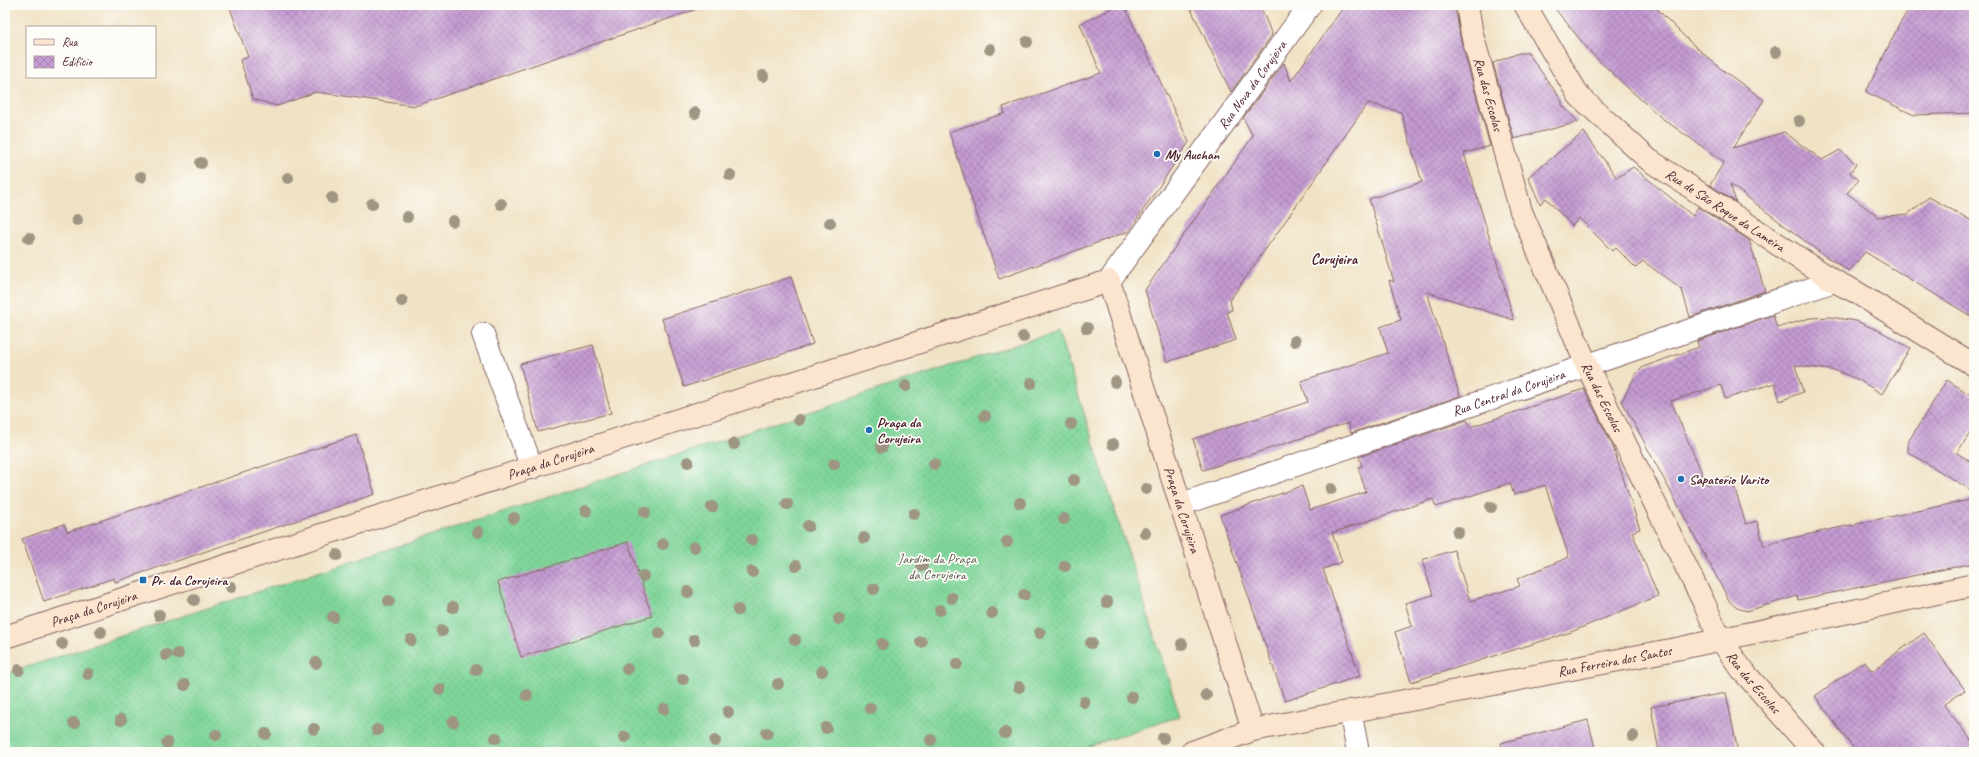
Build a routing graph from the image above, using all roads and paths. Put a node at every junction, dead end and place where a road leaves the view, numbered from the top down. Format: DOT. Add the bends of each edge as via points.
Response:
graph roads {
  1 [pos="1310,5"];
  2 [pos="1467,5"];
  3 [pos="1525,5"];
  4 [pos="1109,280"];
  5 [pos="1834,281"];
  6 [pos="483,334"];
  7 [pos="1974,365"];
  8 [pos="1587,366"];
  9 [pos="532,468"];
  10 [pos="1182,504"];
  11 [pos="1974,585"];
  12 [pos="5,637"];
  13 [pos="1720,640"];
  14 [pos="1350,711"];
  15 [pos="1253,730"];
  16 [pos="1192,752"];
  17 [pos="1358,752"];
  18 [pos="1814,752"];
  1 -- 4 [label="street, Rua Nova da Corujeira"];
  2 -- 8 [label="street, Rua das Escolas" via="1472,34 1521,211"];
  3 -- 5 [label="street, Rua de São Roque da Lameira" via="1579,96 1649,160"];
  4 -- 9 [label="street, Praça da Corujeira"];
  4 -- 10 [label="street, Praça da Corujeira"];
  5 -- 7 [label="street, Rua de São Roque da Lameira"];
  5 -- 8 [label="street, Rua Central da Corujeira"];
  6 -- 9 [label="street"];
  8 -- 10 [label="street, Rua Central da Corujeira"];
  8 -- 13 [label="street, Rua das Escolas"];
  9 -- 12 [label="street, Praça da Corujeira"];
  10 -- 15 [label="street, Praça da Corujeira"];
  11 -- 13 [label="street, Rua Ferreira dos Santos"];
  13 -- 14 [label="street, Rua Ferreira dos Santos"];
  13 -- 18 [label="street, Rua das Escolas" via="1743,671"];
  14 -- 15 [label="street, Rua Ferreira dos Santos"];
  14 -- 17 [label="street"];
  15 -- 16 [label="street"];
}
